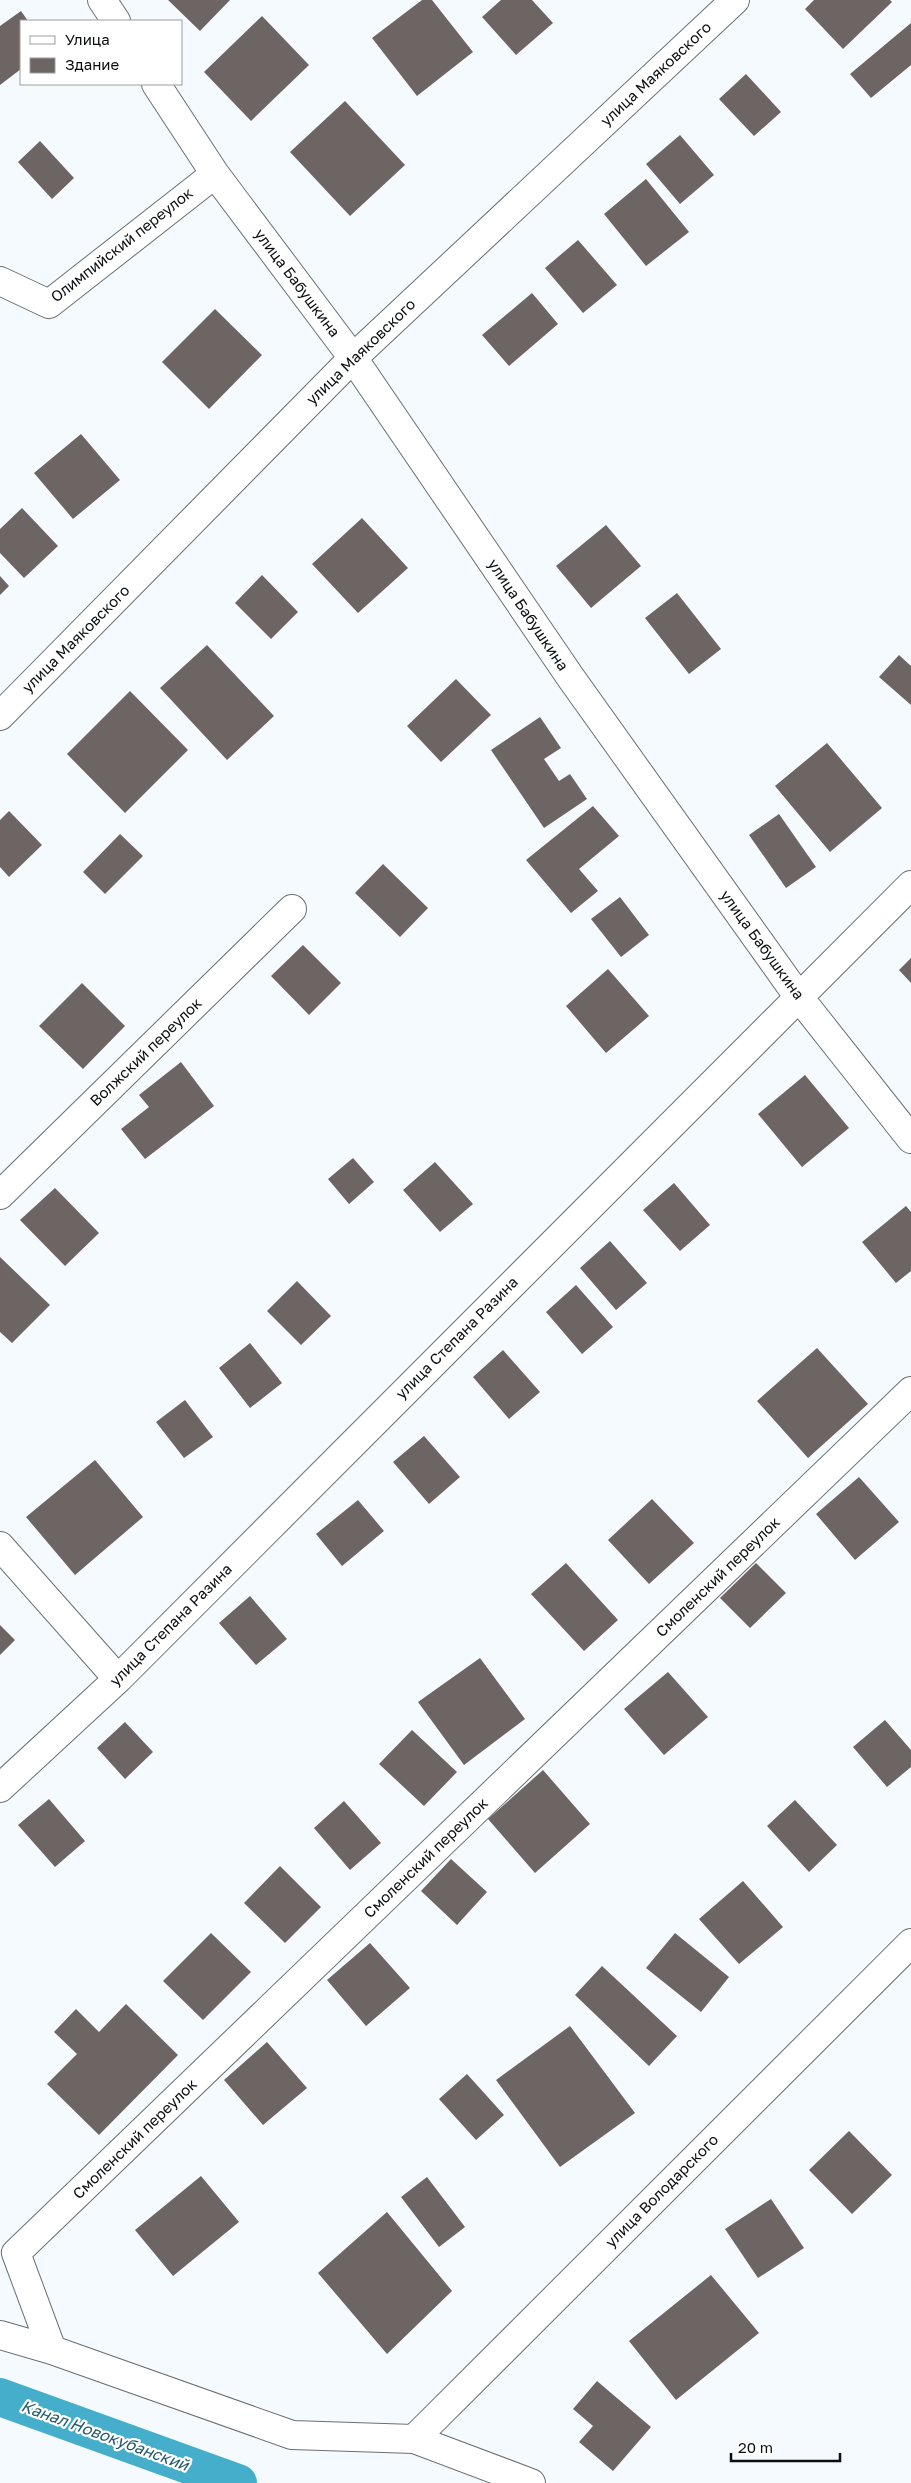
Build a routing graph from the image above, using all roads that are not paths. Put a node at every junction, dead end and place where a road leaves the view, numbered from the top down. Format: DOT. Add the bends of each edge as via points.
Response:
graph roads {
  1 [pos="102,0"];
  2 [pos="735,0"];
  3 [pos="115,20"];
  4 [pos="157,85"];
  5 [pos="215,174"];
  6 [pos="0,281"];
  7 [pos="354,358"];
  8 [pos="0,716"];
  9 [pos="911,885"];
  10 [pos="292,909"];
  11 [pos="798,996"];
  12 [pos="911,1138"];
  13 [pos="0,1195"];
  14 [pos="911,1391"];
  15 [pos="0,1546"];
  16 [pos="118,1679"];
  17 [pos="0,1788"];
  18 [pos="911,1943"];
  19 [pos="0,2335"];
  20 [pos="52,2350"];
  21 [pos="414,2439"];
  22 [pos="531,2483"];
  1 -- 3 [label="street"];
  2 -- 7 [label="street, улица Маяковского"];
  4 -- 5 [label="street, улица Бабушкина"];
  5 -- 6 [label="street, Олимпийский переулок" via="49,304"];
  5 -- 7 [label="street, улица Бабушкина"];
  7 -- 8 [label="street, улица Маяковского"];
  7 -- 11 [label="street, улица Бабушкина" via="571,678"];
  9 -- 11 [label="street, улица Степана Разина"];
  10 -- 13 [label="street, Волжский переулок"];
  11 -- 12 [label="street, улица Бабушкина"];
  11 -- 16 [label="street, улица Степана Разина"];
  14 -- 20 [label="street, Смоленский переулок" via="16,2253"];
  15 -- 16 [label="street"];
  16 -- 17 [label="street, улица Степана Разина"];
  18 -- 21 [label="street, улица Володарского"];
  19 -- 20 [label="street"];
  20 -- 21 [label="street" via="292,2435"];
  21 -- 22 [label="street"];
}
